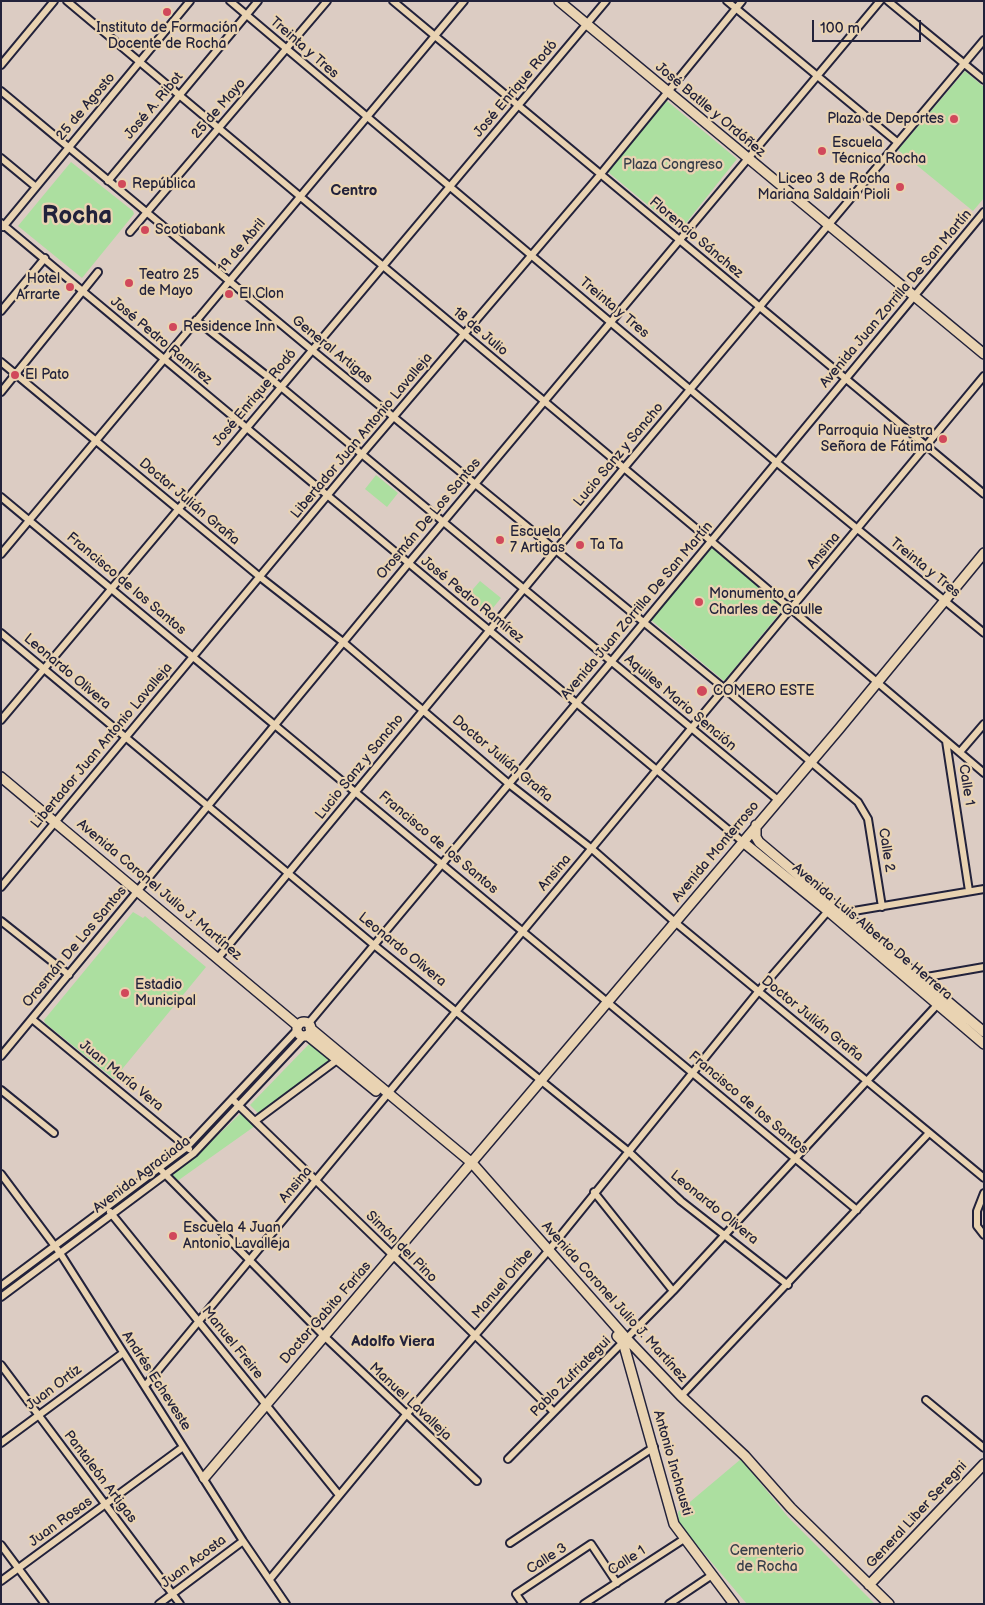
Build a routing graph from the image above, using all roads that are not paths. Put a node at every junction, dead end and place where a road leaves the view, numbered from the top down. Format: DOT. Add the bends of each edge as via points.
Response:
graph roads {
  1 [pos="54,1"];
  2 [pos="67,1"];
  3 [pos="190,1"];
  4 [pos="230,1"];
  5 [pos="258,1"];
  6 [pos="327,1"];
  7 [pos="393,1"];
  8 [pos="464,1"];
  9 [pos="558,1"];
  10 [pos="606,1"];
  11 [pos="727,1"];
  12 [pos="742,1"];
  13 [pos="880,1"];
  14 [pos="888,1"];
  15 [pos="736,9"];
  16 [pos="246,15"];
  17 [pos="586,24"];
  18 [pos="435,36"];
  19 [pos="984,40"];
  20 [pos="286,50"];
  21 [pos="140,62"];
  22 [pos="964,64"];
  23 [pos="1,65"];
  24 [pos="817,75"];
  25 [pos="984,80"];
  26 [pos="1,91"];
  27 [pos="667,92"];
  28 [pos="180,95"];
  29 [pos="518,106"];
  30 [pos="366,118"];
  31 [pos="220,128"];
  32 [pos="897,142"];
  33 [pos="68,147"];
  34 [pos="1,158"];
  35 [pos="748,159"];
  36 [pos="600,175"];
  37 [pos="108,180"];
  38 [pos="36,187"];
  39 [pos="449,187"];
  40 [pos="301,196"];
  41 [pos="146,212"];
  42 [pos="984,212"];
  43 [pos="828,224"];
  44 [pos="2,226"];
  45 [pos="130,232"];
  46 [pos="680,241"];
  47 [pos="530,254"];
  48 [pos="45,258"];
  49 [pos="383,265"];
  50 [pos="98,272"];
  51 [pos="229,281"];
  52 [pos="83,292"];
  53 [pos="913,296"];
  54 [pos="759,307"];
  55 [pos="1,311"];
  56 [pos="196,320"];
  57 [pos="611,322"];
  58 [pos="464,334"];
  59 [pos="312,350"];
  60 [pos="984,354"];
  61 [pos="164,359"];
  62 [pos="1,362"];
  63 [pos="16,374"];
  64 [pos="984,376"];
  65 [pos="845,379"];
  66 [pos="281,387"];
  67 [pos="690,389"];
  68 [pos="1,392"];
  69 [pos="545,402"];
  70 [pos="394,417"];
  71 [pos="246,428"];
  72 [pos="96,440"];
  73 [pos="925,446"];
  74 [pos="361,456"];
  75 [pos="776,462"];
  76 [pos="624,468"];
  77 [pos="475,484"];
  78 [pos="984,494"];
  79 [pos="327,496"];
  80 [pos="1,497"];
  81 [pos="178,509"];
  82 [pos="30,520"];
  83 [pos="443,523"];
  84 [pos="858,529"];
  85 [pos="711,541"];
  86 [pos="556,550"];
  87 [pos="984,553"];
  88 [pos="1,554"];
  89 [pos="408,564"];
  90 [pos="260,577"];
  91 [pos="111,588"];
  92 [pos="523,590"];
  93 [pos="945,600"];
  94 [pos="791,609"];
  95 [pos="644,623"];
  96 [pos="489,631"];
  97 [pos="1,633"];
  98 [pos="984,633"];
  99 [pos="343,642"];
  100 [pos="193,657"];
  101 [pos="611,662"];
  102 [pos="44,669"];
  103 [pos="877,682"];
  104 [pos="725,689"];
  105 [pos="577,703"];
  106 [pos="423,710"];
  107 [pos="1,720"];
  108 [pos="984,724"];
  109 [pos="276,726"];
  110 [pos="692,729"];
  111 [pos="126,737"];
  112 [pos="946,741"];
  113 [pos="960,752"];
  114 [pos="810,762"];
  115 [pos="657,771"];
  116 [pos="984,772"];
  117 [pos="1,777"];
  118 [pos="510,784"];
  119 [pos="356,792"];
  120 [pos="778,800"];
  121 [pos="208,806"];
  122 [pos="55,822"];
  123 [pos="756,825"];
  124 [pos="743,842"];
  125 [pos="592,849"];
  126 [pos="442,863"];
  127 [pos="289,873"];
  128 [pos="1,887"];
  129 [pos="984,889"];
  130 [pos="138,891"];
  131 [pos="969,891"];
  132 [pos="882,907"];
  133 [pos="828,911"];
  134 [pos="844,913"];
  135 [pos="1,921"];
  136 [pos="676,923"];
  137 [pos="523,930"];
  138 [pos="374,945"];
  139 [pos="218,958"];
  140 [pos="984,967"];
  141 [pos="69,975"];
  142 [pos="921,978"];
  143 [pos="758,992"];
  144 [pos="608,1003"];
  145 [pos="937,1005"];
  146 [pos="456,1011"];
  147 [pos="32,1019"];
  148 [pos="304,1030"];
  149 [pos="984,1032"];
  150 [pos="984,1044"];
  151 [pos="1,1056"];
  152 [pos="337,1060"];
  153 [pos="694,1074"];
  154 [pos="542,1081"];
  155 [pos="867,1081"];
  156 [pos="1,1090"];
  157 [pos="386,1096"];
  158 [pos="232,1099"];
  159 [pos="240,1106"];
  160 [pos="255,1121"];
  161 [pos="929,1133"];
  162 [pos="54,1134"];
  163 [pos="187,1147"];
  164 [pos="628,1152"];
  165 [pos="194,1153"];
  166 [pos="795,1158"];
  167 [pos="470,1165"];
  168 [pos="159,1168"];
  169 [pos="1,1174"];
  170 [pos="164,1175"];
  171 [pos="984,1178"];
  172 [pos="317,1180"];
  173 [pos="594,1192"];
  174 [pos="984,1193"];
  175 [pos="106,1208"];
  176 [pos="857,1210"];
  177 [pos="111,1214"];
  178 [pos="726,1234"];
  179 [pos="984,1235"];
  180 [pos="55,1246"];
  181 [pos="548,1252"];
  182 [pos="60,1253"];
  183 [pos="393,1256"];
  184 [pos="250,1260"];
  185 [pos="788,1285"];
  186 [pos="1,1286"];
  187 [pos="673,1291"];
  188 [pos="1,1296"];
  189 [pos="198,1321"];
  190 [pos="324,1336"];
  191 [pos="474,1337"];
  192 [pos="624,1340"];
  193 [pos="123,1353"];
  194 [pos="1,1365"];
  195 [pos="145,1386"];
  196 [pos="681,1396"];
  197 [pos="926,1400"];
  198 [pos="265,1404"];
  199 [pos="553,1411"];
  200 [pos="38,1415"];
  201 [pos="405,1416"];
  202 [pos="1,1443"];
  203 [pos="184,1447"];
  204 [pos="654,1448"];
  205 [pos="984,1448"];
  206 [pos="508,1459"];
  207 [pos="984,1464"];
  208 [pos="204,1478"];
  209 [pos="477,1481"];
  210 [pos="339,1495"];
  211 [pos="106,1504"];
  212 [pos="684,1539"];
  213 [pos="243,1541"];
  214 [pos="510,1543"];
  215 [pos="1,1545"];
  216 [pos="19,1568"];
  217 [pos="712,1575"];
  218 [pos="270,1579"];
  219 [pos="1,1581"];
  220 [pos="617,1583"];
  221 [pos="869,1585"];
  222 [pos="173,1593"];
  223 [pos="45,1604"];
  224 [pos="159,1604"];
  225 [pos="180,1604"];
  226 [pos="286,1604"];
  227 [pos="523,1604"];
  228 [pos="584,1604"];
  229 [pos="669,1604"];
  230 [pos="734,1604"];
  231 [pos="889,1604"];
  1 -- 23 [label="street"];
  2 -- 21 [label="street, 18 de Julio"];
  3 -- 21 [label="street, 25 de Agosto"];
  4 -- 16 [label="street, Treinta y Tres"];
  5 -- 16 [label="street, José A. Ribot"];
  6 -- 20 [label="street, 25 de Mayo"];
  7 -- 18 [label="street, Florencio Sánchez"];
  8 -- 18 [label="street, 19 de Abril"];
  9 -- 17 [label="street, José Batlle y Ordóñez"];
  10 -- 17 [label="street, José Enrique Rodó"];
  11 -- 15 [label="street"];
  12 -- 15 [label="street, Libertador Juan Antonio Lavalleja"];
  13 -- 24 [label="street, Orosmán De Los Santos"];
  14 -- 22 [label="street"];
  15 -- 24 [label="street"];
  15 -- 27 [label="street, Libertador Juan Antonio Lavalleja"];
  16 -- 20 [label="street, Treinta y Tres"];
  16 -- 28 [label="street, José A. Ribot"];
  17 -- 27 [label="street, José Batlle y Ordóñez"];
  17 -- 29 [label="street, José Enrique Rodó"];
  18 -- 29 [label="street, Florencio Sánchez"];
  18 -- 30 [label="street, 19 de Abril"];
  19 -- 22 [label="street, Lucio Sanz y Sancho"];
  20 -- 30 [label="street, Treinta y Tres"];
  20 -- 31 [label="street, 25 de Mayo"];
  21 -- 28 [label="street, 18 de Julio"];
  21 -- 33 [label="street, 25 de Agosto"];
  22 -- 25 [label="street"];
  22 -- 32 [label="street, Lucio Sanz y Sancho"];
  24 -- 32 [label="street"];
  24 -- 35 [label="street, Orosmán De Los Santos"];
  26 -- 33 [label="street, General Artigas"];
  27 -- 35 [label="street, José Batlle y Ordóñez"];
  27 -- 36 [label="street, Libertador Juan Antonio Lavalleja"];
  28 -- 31 [label="street, 18 de Julio"];
  28 -- 37 [label="street, José A. Ribot"];
  29 -- 36 [label="street, Florencio Sánchez"];
  29 -- 39 [label="street, José Enrique Rodó"];
  30 -- 39 [label="street, Treinta y Tres"];
  30 -- 40 [label="street, 19 de Abril"];
  31 -- 40 [label="street, 18 de Julio"];
  31 -- 41 [label="street, 25 de Mayo"];
  32 -- 43 [label="street, Lucio Sanz y Sancho"];
  33 -- 37 [label="street, General Artigas"];
  33 -- 38 [label="street, 25 de Agosto"];
  34 -- 38 [label="street"];
  35 -- 43 [label="street, José Batlle y Ordóñez"];
  35 -- 46 [label="street, Orosmán De Los Santos"];
  36 -- 46 [label="street, Florencio Sánchez"];
  36 -- 47 [label="street, Libertador Juan Antonio Lavalleja"];
  37 -- 41 [label="street, General Artigas"];
  38 -- 44 [label="street, 25 de Agosto"];
  39 -- 47 [label="street, Treinta y Tres"];
  39 -- 49 [label="street, José Enrique Rodó"];
  40 -- 49 [label="street, 18 de Julio"];
  40 -- 51 [label="street, 19 de Abril"];
  41 -- 45 [label="street, 25 de Mayo"];
  41 -- 51 [label="street, General Artigas"];
  42 -- 53 [label="street, Avenida Juan Zorrilla De San Martín"];
  43 -- 53 [label="street, José Batlle y Ordóñez"];
  43 -- 54 [label="street, Lucio Sanz y Sancho"];
  44 -- 48 [label="street, José Pedro Ramírez"];
  46 -- 54 [label="street, Florencio Sánchez"];
  46 -- 57 [label="street, Orosmán De Los Santos"];
  47 -- 57 [label="street, Treinta y Tres"];
  47 -- 58 [label="street, Libertador Juan Antonio Lavalleja"];
  48 -- 52 [label="street, José Pedro Ramírez"];
  48 -- 55 [label="street"];
  49 -- 58 [label="street, 18 de Julio"];
  49 -- 59 [label="street, José Enrique Rodó"];
  50 -- 52 [label="street"];
  51 -- 56 [label="street, 19 de Abril"];
  51 -- 59 [label="street, General Artigas"];
  52 -- 61 [label="street, José Pedro Ramírez"];
  52 -- 63 [label="street"];
  53 -- 60 [label="street, José Batlle y Ordóñez"];
  53 -- 65 [label="street, Avenida Juan Zorrilla De San Martín"];
  54 -- 65 [label="street, Florencio Sánchez"];
  54 -- 67 [label="street, Lucio Sanz y Sancho"];
  56 -- 61 [label="street, 19 de Abril"];
  56 -- 66 [label="street, Aquiles Mario Sención"];
  57 -- 67 [label="street, Treinta y Tres"];
  57 -- 69 [label="street, Orosmán De Los Santos"];
  58 -- 69 [label="street, 18 de Julio"];
  58 -- 70 [label="street, Libertador Juan Antonio Lavalleja"];
  59 -- 66 [label="street, José Enrique Rodó"];
  59 -- 70 [label="street, General Artigas"];
  61 -- 71 [label="street, José Pedro Ramírez"];
  61 -- 72 [label="street, 19 de Abril"];
  62 -- 63 [label="street, Doctor Julián Graña"];
  63 -- 68 [label="street"];
  63 -- 72 [label="street, Doctor Julián Graña"];
  64 -- 73 [label="street, Ansina"];
  65 -- 73 [label="street, Florencio Sánchez"];
  65 -- 75 [label="street, Avenida Juan Zorrilla De San Martín"];
  66 -- 71 [label="street, José Enrique Rodó"];
  66 -- 74 [label="street, Aquiles Mario Sención"];
  67 -- 75 [label="street, Treinta y Tres"];
  67 -- 76 [label="street, Lucio Sanz y Sancho"];
  69 -- 76 [label="street, 18 de Julio"];
  69 -- 77 [label="street, Orosmán De Los Santos"];
  70 -- 74 [label="street, Libertador Juan Antonio Lavalleja"];
  70 -- 77 [label="street, General Artigas"];
  71 -- 79 [label="street, José Pedro Ramírez"];
  71 -- 81 [label="street, José Enrique Rodó"];
  72 -- 81 [label="street, Doctor Julián Graña"];
  72 -- 82 [label="street, 19 de Abril"];
  73 -- 78 [label="street, Florencio Sánchez"];
  73 -- 84 [label="street, Ansina"];
  74 -- 79 [label="street, Libertador Juan Antonio Lavalleja"];
  74 -- 83 [label="street, Aquiles Mario Sención"];
  75 -- 84 [label="street, Treinta y Tres"];
  75 -- 85 [label="street, Avenida Juan Zorrilla De San Martín"];
  76 -- 85 [label="street, 18 de Julio"];
  76 -- 86 [label="street, Lucio Sanz y Sancho"];
  77 -- 83 [label="street, Orosmán De Los Santos"];
  77 -- 86 [label="street, General Artigas"];
  79 -- 89 [label="street, José Pedro Ramírez"];
  79 -- 90 [label="street, Libertador Juan Antonio Lavalleja"];
  80 -- 82 [label="street, Francisco de los Santos"];
  81 -- 90 [label="street, Doctor Julián Graña"];
  81 -- 91 [label="street, José Enrique Rodó"];
  82 -- 88 [label="street, 19 de Abril"];
  82 -- 91 [label="street, Francisco de los Santos"];
  83 -- 89 [label="street, Orosmán De Los Santos"];
  83 -- 92 [label="street, Aquiles Mario Sención"];
  84 -- 93 [label="street, Treinta y Tres"];
  84 -- 94 [label="street, Ansina"];
  85 -- 94 [label="street, 18 de Julio"];
  85 -- 95 [label="street, Avenida Juan Zorrilla De San Martín"];
  86 -- 92 [label="street, Lucio Sanz y Sancho"];
  86 -- 95 [label="street, General Artigas"];
  87 -- 93 [label="street, Avenida Monterroso"];
  89 -- 96 [label="street, José Pedro Ramírez"];
  89 -- 99 [label="street, Orosmán De Los Santos"];
  90 -- 99 [label="street, Doctor Julián Graña"];
  90 -- 100 [label="street, Libertador Juan Antonio Lavalleja"];
  91 -- 100 [label="street, Francisco de los Santos"];
  91 -- 102 [label="street, José Enrique Rodó"];
  92 -- 96 [label="street, Lucio Sanz y Sancho"];
  92 -- 101 [label="street, Aquiles Mario Sención"];
  93 -- 98 [label="street, Treinta y Tres"];
  93 -- 103 [label="street, Avenida Monterroso"];
  94 -- 103 [label="street, 18 de Julio"];
  94 -- 104 [label="street, Ansina"];
  95 -- 101 [label="street, Avenida Juan Zorrilla De San Martín"];
  95 -- 104 [label="street, General Artigas"];
  96 -- 105 [label="street, José Pedro Ramírez"];
  96 -- 106 [label="street, Lucio Sanz y Sancho"];
  97 -- 102 [label="street, Leonardo Olivera"];
  99 -- 106 [label="street, Doctor Julián Graña"];
  99 -- 109 [label="street, Orosmán De Los Santos"];
  100 -- 109 [label="street, Francisco de los Santos"];
  100 -- 111 [label="street, Libertador Juan Antonio Lavalleja"];
  101 -- 105 [label="street, Avenida Juan Zorrilla De San Martín"];
  101 -- 110 [label="street, Aquiles Mario Sención"];
  102 -- 107 [label="street, José Enrique Rodó"];
  102 -- 111 [label="street, Leonardo Olivera"];
  103 -- 112 [label="street, 18 de Julio"];
  103 -- 114 [label="street, Avenida Monterroso"];
  104 -- 110 [label="street, Ansina"];
  104 -- 114 [label="street, General Artigas"];
  105 -- 115 [label="street, José Pedro Ramírez"];
  105 -- 118 [label="street, Avenida Juan Zorrilla De San Martín"];
  106 -- 118 [label="street, Doctor Julián Graña"];
  106 -- 119 [label="street, Lucio Sanz y Sancho"];
  108 -- 113 [label="street"];
  109 -- 119 [label="street, Francisco de los Santos"];
  109 -- 121 [label="street, Orosmán De Los Santos"];
  110 -- 115 [label="street, Ansina"];
  110 -- 120 [label="street, Aquiles Mario Sención"];
  111 -- 121 [label="street, Leonardo Olivera"];
  111 -- 122 [label="street, Libertador Juan Antonio Lavalleja"];
  112 -- 113 [label="street, 18 de Julio"];
  112 -- 131 [label="street, Calle 1"];
  113 -- 116 [label="street, 18 de Julio"];
  114 -- 120 [label="street, Avenida Monterroso"];
  114 -- 132 [label="street, Calle 2" via="858,802 868,819"];
  115 -- 124 [label="street, José Pedro Ramírez"];
  115 -- 125 [label="street, Ansina"];
  117 -- 122 [label="street, Avenida Coronel Julio J. Martínez"];
  118 -- 125 [label="street, Doctor Julián Graña"];
  118 -- 126 [label="street, Avenida Juan Zorrilla De San Martín"];
  119 -- 126 [label="street, Francisco de los Santos"];
  119 -- 127 [label="street, Lucio Sanz y Sancho"];
  120 -- 123 [label="street, Avenida Monterroso"];
  121 -- 127 [label="street, Leonardo Olivera"];
  121 -- 130 [label="street, Orosmán De Los Santos"];
  122 -- 128 [label="street, Libertador Juan Antonio Lavalleja"];
  122 -- 130 [label="street, Avenida Coronel Julio J. Martínez"];
  123 -- 124 [label="street, Avenida Monterroso"];
  123 -- 134 [label="street, Avenida Luis Alberto De Herrera" via="759,842"];
  124 -- 133 [label="street, Avenida Luis Alberto De Herrera"];
  124 -- 136 [label="street, Avenida Monterroso"];
  125 -- 136 [label="street, Doctor Julián Graña"];
  125 -- 137 [label="street, Ansina"];
  126 -- 137 [label="street, Francisco de los Santos"];
  126 -- 138 [label="street, Avenida Juan Zorrilla De San Martín"];
  127 -- 138 [label="street, Leonardo Olivera"];
  127 -- 139 [label="street, Lucio Sanz y Sancho"];
  129 -- 131 [label="street"];
  130 -- 139 [label="street, Avenida Coronel Julio J. Martínez"];
  130 -- 141 [label="street, Orosmán De Los Santos"];
  131 -- 132 [label="street"];
  132 -- 134 [label="street"];
  133 -- 134 [label="street"];
  133 -- 143 [label="street, Manuel Oribe"];
  133 -- 145 [label="street, Avenida Luis Alberto De Herrera"];
  134 -- 142 [label="street, Avenida Luis Alberto De Herrera"];
  135 -- 141 [label="street"];
  136 -- 143 [label="street, Doctor Julián Graña"];
  136 -- 144 [label="street, Avenida Monterroso"];
  137 -- 144 [label="street, Francisco de los Santos"];
  137 -- 146 [label="street, Ansina"];
  138 -- 146 [label="street, Leonardo Olivera"];
  138 -- 148 [label="street, Avenida Juan Zorrilla De San Martín"];
  139 -- 148 [label="street, Avenida Coronel Julio J. Martínez"];
  140 -- 142 [label="street"];
  141 -- 147 [label="street, Orosmán De Los Santos"];
  142 -- 149 [label="street, Avenida Luis Alberto De Herrera"];
  143 -- 153 [label="street, Manuel Oribe"];
  143 -- 155 [label="street, Doctor Julián Graña"];
  144 -- 153 [label="street, Francisco de los Santos"];
  144 -- 154 [label="street, Avenida Monterroso"];
  145 -- 150 [label="street, Avenida Luis Alberto De Herrera"];
  145 -- 155 [label="street, Pablo Zufriategui"];
  146 -- 154 [label="street, Leonardo Olivera"];
  146 -- 157 [label="street, Ansina"];
  147 -- 151 [label="street, Orosmán De Los Santos"];
  147 -- 163 [label="street, Juan María Vera"];
  148 -- 152 [label="street, Avenida Coronel Julio J. Martínez"];
  148 -- 157 [label="street, Avenida Coronel Julio J. Martínez"];
  148 -- 158 [label="street, Avenida Agraciada"];
  148 -- 159 [label="street, Avenida Agraciada"];
  152 -- 157 [label="street, Avenida Coronel Julio J. Martínez"];
  152 -- 160 [label="street"];
  153 -- 164 [label="street, Manuel Oribe"];
  153 -- 166 [label="street, Francisco de los Santos"];
  154 -- 164 [label="street, Leonardo Olivera"];
  154 -- 167 [label="street, Avenida Monterroso"];
  155 -- 161 [label="street, Doctor Julián Graña"];
  155 -- 166 [label="street, Pablo Zufriategui"];
  156 -- 162 [label="street"];
  157 -- 167 [label="street, Avenida Coronel Julio J. Martínez"];
  157 -- 172 [label="street, Ansina"];
  158 -- 159 [label="street, Simón del Pino"];
  158 -- 163 [label="street, Avenida Agraciada"];
  159 -- 160 [label="street, Simón del Pino"];
  159 -- 165 [label="street, Avenida Agraciada"];
  160 -- 172 [label="street, Simón del Pino"];
  161 -- 171 [label="street, Doctor Julián Graña"];
  161 -- 176 [label="street"];
  163 -- 165 [label="street, Juan María Vera"];
  163 -- 168 [label="street, Avenida Agraciada"];
  164 -- 173 [label="street, Manuel Oribe"];
  164 -- 178 [label="street, Leonardo Olivera" via="681,1201"];
  165 -- 170 [label="street, Avenida Agraciada"];
  166 -- 176 [label="street, Francisco de los Santos"];
  166 -- 178 [label="street, Pablo Zufriategui"];
  167 -- 181 [label="street, Avenida Coronel Julio J. Martínez"];
  167 -- 183 [label="street, Doctor Gabito Farias"];
  168 -- 170 [label="street, Manuel Lavalleja"];
  168 -- 175 [label="street, Avenida Agraciada"];
  169 -- 180 [label="street, Andrés Echeveste"];
  170 -- 177 [label="street, Avenida Agraciada"];
  170 -- 184 [label="street, Manuel Lavalleja"];
  172 -- 183 [label="street, Simón del Pino"];
  172 -- 184 [label="street, Ansina"];
  173 -- 181 [label="street, Manuel Oribe"];
  173 -- 187 [label="street"];
  174 -- 179 [label="street" via="977,1211 977,1226"];
  175 -- 177 [label="street, Manuel Freire"];
  175 -- 180 [label="street, Avenida Agraciada"];
  176 -- 185 [label="street"];
  177 -- 182 [label="street, Avenida Agraciada"];
  177 -- 189 [label="street, Manuel Freire"];
  178 -- 185 [label="street, Leonardo Olivera"];
  178 -- 187 [label="street, Pablo Zufriategui"];
  180 -- 182 [label="street, Andrés Echeveste"];
  180 -- 186 [label="street, Avenida Agraciada"];
  181 -- 191 [label="street, Manuel Oribe"];
  181 -- 192 [label="street, Avenida Coronel Julio J. Martínez"];
  182 -- 188 [label="street, Avenida Agraciada"];
  182 -- 193 [label="street, Andrés Echeveste"];
  183 -- 190 [label="street, Doctor Gabito Farias"];
  183 -- 191 [label="street, Simón del Pino"];
  184 -- 189 [label="street, Ansina"];
  184 -- 190 [label="street, Manuel Lavalleja"];
  185 -- 196 [label="street"];
  187 -- 192 [label="street, Pablo Zufriategui"];
  189 -- 195 [label="street, Ansina"];
  189 -- 198 [label="street, Manuel Freire"];
  190 -- 198 [label="street, Doctor Gabito Farias"];
  190 -- 201 [label="street, Manuel Lavalleja"];
  191 -- 199 [label="street, Simón del Pino"];
  191 -- 201 [label="street, Manuel Oribe"];
  192 -- 196 [label="street, Avenida Coronel Julio J. Martínez"];
  192 -- 199 [label="street, Pablo Zufriategui"];
  192 -- 204 [label="street, Antonio Inchausti"];
  193 -- 195 [label="street, Andrés Echeveste"];
  193 -- 200 [label="street, Juan Ortíz"];
  194 -- 200 [label="street, Pantaleón Artigas"];
  195 -- 203 [label="street, Andrés Echeveste"];
  196 -- 221 [label="street, Avenida Coronel Julio J. Martínez" via="745,1456 791,1508"];
  197 -- 205 [label="street"];
  198 -- 208 [label="street, Doctor Gabito Farias"];
  198 -- 210 [label="street, Manuel Freire"];
  199 -- 206 [label="street, Pablo Zufriategui"];
  200 -- 202 [label="street, Juan Ortíz"];
  200 -- 211 [label="street, Pantaleón Artigas"];
  201 -- 209 [label="street, Manuel Lavalleja"];
  201 -- 210 [label="street, Manuel Oribe"];
  203 -- 208 [label="street, Andrés Echeveste"];
  203 -- 211 [label="street, Juan Rosas"];
  204 -- 212 [label="street, Antonio Inchausti" via="672,1517"];
  204 -- 214 [label="street"];
  207 -- 221 [label="street, General Liber Seregni"];
  208 -- 213 [label="street, Andrés Echeveste"];
  210 -- 218 [label="street, Manuel Oribe"];
  211 -- 216 [label="street, Juan Rosas"];
  211 -- 222 [label="street, Pantaleón Artigas"];
  212 -- 217 [label="street, Antonio Inchausti"];
  212 -- 220 [label="street, Calle 1"];
  213 -- 218 [label="street, Andrés Echeveste"];
  213 -- 222 [label="street, Juan Acosta"];
  215 -- 216 [label="street"];
  216 -- 219 [label="street, Juan Rosas"];
  216 -- 223 [label="street"];
  217 -- 229 [label="street"];
  217 -- 230 [label="street, Antonio Inchausti"];
  218 -- 226 [label="street, Andrés Echeveste"];
  220 -- 227 [label="street, Calle 3" via="591,1544 516,1594"];
  220 -- 228 [label="street, Calle 1"];
  221 -- 231 [label="street, Avenida Coronel Julio J. Martínez"];
  222 -- 224 [label="street, Juan Acosta"];
  222 -- 225 [label="street, Pantaleón Artigas"];
}
